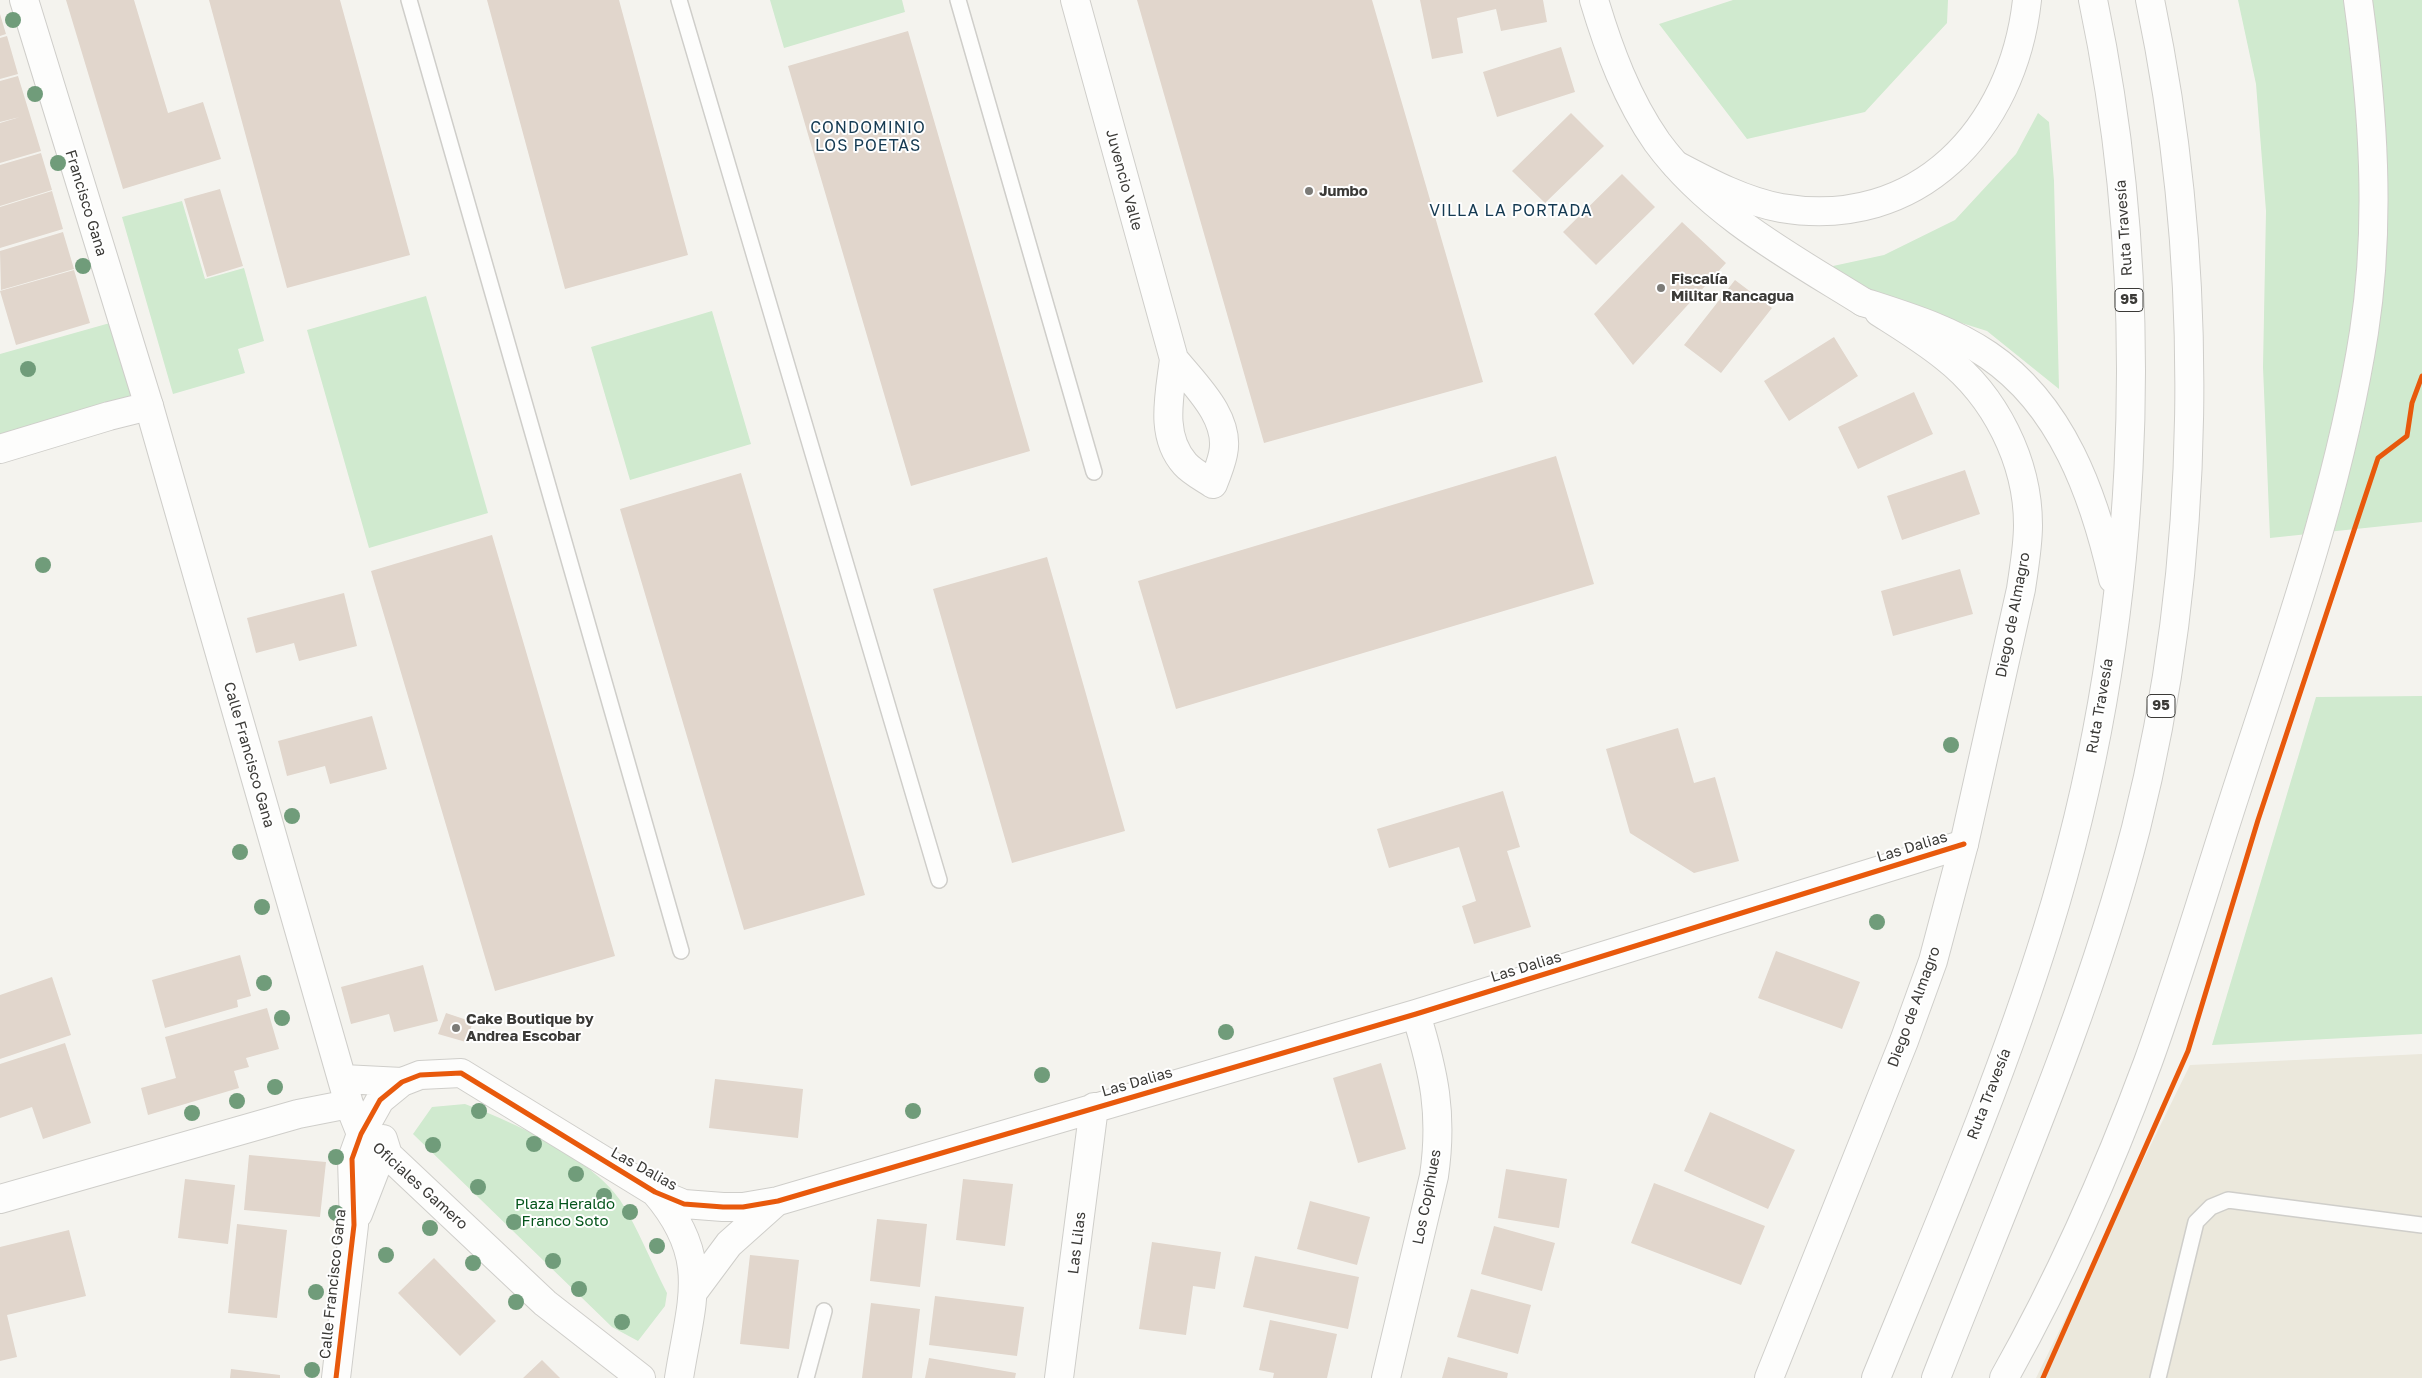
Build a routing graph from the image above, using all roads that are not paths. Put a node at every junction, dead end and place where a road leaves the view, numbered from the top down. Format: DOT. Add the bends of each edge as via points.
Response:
graph roads {
  1 [pos="24,0"];
  2 [pos="409,0"];
  3 [pos="679,0"];
  4 [pos="958,0"];
  5 [pos="1075,0"];
  6 [pos="1594,0"];
  7 [pos="2027,0"];
  8 [pos="2094,0"];
  9 [pos="2150,0"];
  10 [pos="2358,0"];
  11 [pos="1676,165"];
  12 [pos="1863,302"];
  13 [pos="1174,359"];
  14 [pos="149,406"];
  15 [pos="0,449"];
  16 [pos="1094,472"];
  17 [pos="2118,602"];
  18 [pos="1964,844"];
  19 [pos="939,880"];
  20 [pos="681,951"];
  21 [pos="1416,1014"];
  22 [pos="402,1082"];
  23 [pos="346,1092"];
  24 [pos="380,1100"];
  25 [pos="1094,1108"];
  26 [pos="360,1134"];
  27 [pos="388,1155"];
  28 [pos="655,1192"];
  29 [pos="0,1199"];
  30 [pos="778,1201"];
  31 [pos="354,1225"];
  32 [pos="2422,1225"];
  33 [pos="694,1291"];
  34 [pos="824,1312"];
  35 [pos="336,1378"];
  36 [pos="641,1378"];
  37 [pos="679,1378"];
  38 [pos="806,1378"];
  39 [pos="1059,1378"];
  40 [pos="1386,1378"];
  41 [pos="1769,1378"];
  42 [pos="1876,1378"];
  43 [pos="1936,1378"];
  44 [pos="2004,1378"];
  45 [pos="2158,1378"];
  1 -- 14 [label="main road, Francisco Gana"];
  2 -- 20 [label="lane"];
  3 -- 19 [label="lane"];
  4 -- 16 [label="lane"];
  5 -- 13 [label="main road, Juvencio Valle"];
  6 -- 11 [label="main road, Diego de Almagro" via="1626,89 1657,141"];
  7 -- 11 [label="main road" via="2018,47 1989,116 1949,164 1926,182 1904,193 1830,210 1782,208 1736,194"];
  8 -- 17 [label="main road, Ruta Travesía / 95" via="2119,154 2130,315 2128,482"];
  9 -- 43 [label="main road, 95" via="2178,173 2187,305 2186,479 2168,661 2146,782 2104,939"];
  10 -- 44 [label="main road" via="2367,68 2372,152 2372,236 2364,332 2330,493 2148,1061 2073,1244"];
  11 -- 12 [label="main road, Diego de Almagro" via="1762,240"];
  12 -- 17 [label="main road" via="1913,318 1966,342 2008,370 2041,403 2058,428 2086,489"];
  12 -- 18 [label="main road, Diego de Almagro" via="1946,357 1968,378 2002,424 2027,498 2028,534 2021,589"];
  14 -- 15 [label="main road"];
  14 -- 23 [label="main road, Calle Francisco Gana"];
  17 -- 42 [label="main road, Ruta Travesía / 95" via="2083,796 2048,930 1967,1153"];
  18 -- 21 [label="main road, Las Dalias"];
  18 -- 41 [label="main road, Diego de Almagro" via="1935,953 1910,1023"];
  21 -- 25 [label="main road, Las Dalias"];
  21 -- 40 [label="main road, Los Copihues" via="1435,1085 1438,1148"];
  22 -- 23 [label="main road, Las Dalias"];
  22 -- 24 [label="main road, Las Dalias"];
  22 -- 28 [label="main road, Las Dalias" via="420,1075 461,1073"];
  23 -- 26 [label="main road, Oficiales Gamero"];
  23 -- 29 [label="main road" via="298,1114"];
  24 -- 26 [label="main road, Las Dalias"];
  24 -- 27 [label="main road" via="379,1118"];
  25 -- 30 [label="main road, Las Dalias"];
  25 -- 39 [label="main road, Las Lilas"];
  26 -- 27 [label="main road, Oficiales Gamero"];
  26 -- 31 [label="main road, Calle Francisco Gana" via="352,1159"];
  27 -- 31 [label="main road, Calle Francisco Gana" via="378,1165"];
  27 -- 36 [label="main road, Oficiales Gamero" via="545,1303"];
  28 -- 30 [label="main road, Las Dalias" via="684,1204 723,1207"];
  28 -- 33 [label="main road" via="685,1239"];
  30 -- 33 [label="main road" via="730,1244"];
  31 -- 35 [label="main road, Calle Francisco Gana"];
  32 -- 45 [label="lane" via="2228,1200 2211,1207 2196,1222"];
  33 -- 37 [label="main road"];
  34 -- 38 [label="lane"];
}
